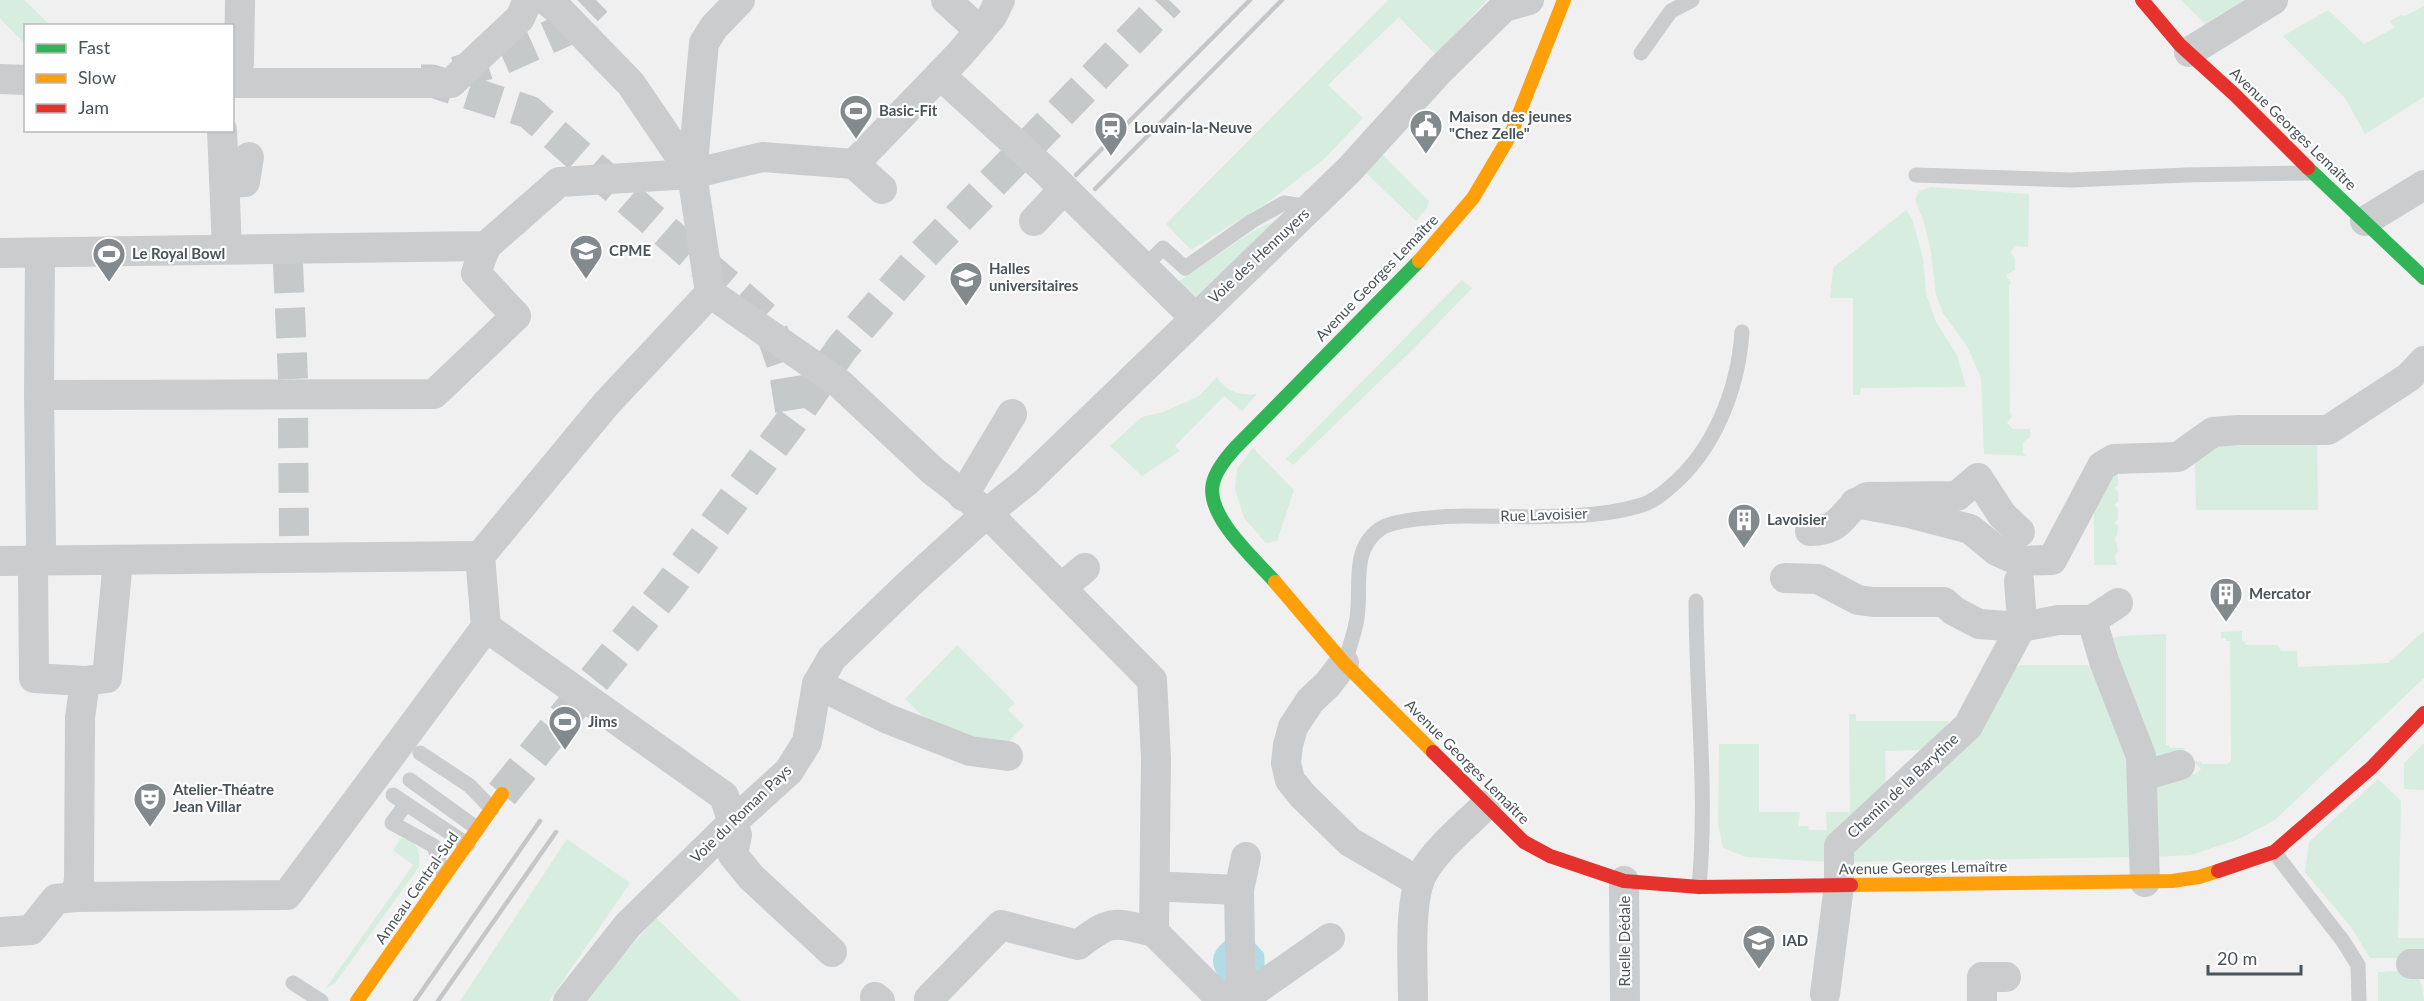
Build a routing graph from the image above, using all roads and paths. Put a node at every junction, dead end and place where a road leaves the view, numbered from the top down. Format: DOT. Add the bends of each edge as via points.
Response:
graph roads {
  1 [pos="240,0"];
  2 [pos="528,0"];
  3 [pos="546,0"];
  4 [pos="740,0"];
  5 [pos="946,0"];
  6 [pos="1000,0"];
  7 [pos="1529,0"];
  8 [pos="1564,0"];
  9 [pos="1692,0"];
  10 [pos="2142,0"];
  11 [pos="2273,0"];
  12 [pos="980,31"];
  13 [pos="2189,52"];
  14 [pos="1641,53"];
  15 [pos="955,67"];
  16 [pos="234,68"];
  17 [pos="0,79"];
  18 [pos="24,80"];
  19 [pos="234,83"];
  20 [pos="222,132"];
  21 [pos="249,157"];
  22 [pos="854,164"];
  23 [pos="2313,173"];
  24 [pos="692,174"];
  25 [pos="1916,175"];
  26 [pos="225,183"];
  27 [pos="2424,185"];
  28 [pos="882,189"];
  29 [pos="1064,189"];
  30 [pos="1310,207"];
  31 [pos="1034,221"];
  32 [pos="2365,221"];
  33 [pos="486,246"];
  34 [pos="227,249"];
  35 [pos="40,253"];
  36 [pos="0,254"];
  37 [pos="1149,262"];
  38 [pos="2424,278"];
  39 [pos="710,293"];
  40 [pos="1192,321"];
  41 [pos="1742,332"];
  42 [pos="2424,361"];
  43 [pos="39,396"];
  44 [pos="1012,414"];
  45 [pos="963,496"];
  46 [pos="1855,503"];
  47 [pos="987,513"];
  48 [pos="1810,531"];
  49 [pos="480,556"];
  50 [pos="118,560"];
  51 [pos="0,561"];
  52 [pos="40,561"];
  53 [pos="2018,566"];
  54 [pos="1085,568"];
  55 [pos="1785,578"];
  56 [pos="1061,588"];
  57 [pos="1696,601"];
  58 [pos="2118,603"];
  59 [pos="2092,620"];
  60 [pos="486,627"];
  61 [pos="1344,663"];
  62 [pos="824,671"];
  63 [pos="85,681"];
  64 [pos="2424,713"];
  65 [pos="420,753"];
  66 [pos="1008,756"];
  67 [pos="2180,765"];
  68 [pos="2142,776"];
  69 [pos="410,780"];
  70 [pos="502,794"];
  71 [pos="393,795"];
  72 [pos="406,804"];
  73 [pos="1486,805"];
  74 [pos="492,809"];
  75 [pos="736,828"];
  76 [pos="478,829"];
  77 [pos="468,845"];
  78 [pos="2274,852"];
  79 [pos="1246,857"];
  80 [pos="444,878"];
  81 [pos="1624,881"];
  82 [pos="1419,882"];
  83 [pos="2145,882"];
  84 [pos="1155,885"];
  85 [pos="1700,886"];
  86 [pos="1839,886"];
  87 [pos="1239,890"];
  88 [pos="76,897"];
  89 [pos="0,932"];
  90 [pos="1154,932"];
  91 [pos="1330,938"];
  92 [pos="832,952"];
  93 [pos="293,983"];
  94 [pos="2004,985"];
  95 [pos="1825,994"];
  96 [pos="930,1000"];
  97 [pos="1235,1000"];
  98 [pos="321,1001"];
  99 [pos="357,1001"];
  100 [pos="568,1001"];
  101 [pos="1413,1001"];
  102 [pos="1625,1001"];
  103 [pos="1982,1001"];
  104 [pos="2360,1001"];
  1 -- 16 [label="street" via="239,63"];
  2 -- 19 [label="street" via="520,18 451,83"];
  3 -- 24 [label="street" via="632,84"];
  4 -- 24 [label="street" via="714,27 696,36"];
  5 -- 12 [label="street"];
  6 -- 12 [label="street"];
  7 -- 30 [label="street, Voie des Hennuyers" via="1504,7"];
  8 -- 61 [label="street, Avenue Georges Lemaître" via="1511,134 1473,198 1433,247 1235,448 1214,477 1212,500 1223,522"];
  9 -- 14 [label="lane" via="1671,10"];
  10 -- 13 [label="street, Avenue Georges Lemaître"];
  11 -- 13 [label="street"];
  12 -- 15 [label="street"];
  13 -- 23 [label="street, Avenue Georges Lemaître"];
  15 -- 22 [label="street"];
  15 -- 29 [label="street"];
  17 -- 18 [label="street"];
  20 -- 26 [label="street"];
  21 -- 26 [label="street" via="245,182"];
  22 -- 24 [label="street" via="762,157"];
  22 -- 28 [label="street"];
  23 -- 25 [label="lane" via="2071,180"];
  23 -- 32 [label="street, Avenue Georges Lemaître"];
  24 -- 33 [label="street" via="559,182"];
  24 -- 39 [label="street"];
  26 -- 34 [label="street"];
  27 -- 32 [label="street"];
  29 -- 31 [label="street"];
  29 -- 40 [label="street" via="1185,308"];
  30 -- 37 [label="lane" via="1284,203 1185,268 1163,248"];
  30 -- 40 [label="street, Voie des Hennuyers"];
  32 -- 38 [label="street, Avenue Georges Lemaître"];
  33 -- 34 [label="street" via="288,256"];
  33 -- 43 [label="street" via="476,273 516,316 473,353 435,394 293,397 141,387"];
  34 -- 35 [label="street"];
  35 -- 36 [label="street"];
  35 -- 43 [label="street"];
  39 -- 45 [label="street" via="839,383"];
  39 -- 49 [label="street" via="600,398"];
  40 -- 47 [label="street, Voie des Hennuyers" via="1026,482"];
  41 -- 61 [label="lane, Rue Lavoisier" via="1735,376 1705,450 1684,475 1651,501 1589,514 1436,516 1381,527 1359,565 1358,617"];
  42 -- 53 [label="street" via="2409,377 2328,430 2213,432 2178,457 2114,459 2102,466 2052,560"];
  43 -- 52 [label="street" via="47,462"];
  44 -- 45 [label="street"];
  45 -- 47 [label="street"];
  46 -- 48 [label="street" via="1836,525"];
  46 -- 53 [label="street" via="1970,530"];
  46 -- 53 [label="street" via="1867,497 1957,496 1978,478"];
  47 -- 56 [label="street"];
  47 -- 62 [label="street"];
  49 -- 50 [label="street" via="345,543"];
  49 -- 60 [label="street"];
  50 -- 52 [label="street"];
  50 -- 63 [label="street" via="107,678"];
  51 -- 52 [label="street"];
  52 -- 63 [label="street" via="33,569 34,678"];
  53 -- 55 [label="street" via="1979,624 1944,602 1858,600 1818,579"];
  53 -- 59 [label="street" via="2058,620"];
  53 -- 86 [label="street, Chemin de la Barytine" via="2016,662 1968,726 1839,846"];
  54 -- 56 [label="street"];
  56 -- 84 [label="street" via="1146,686 1156,758"];
  57 -- 85 [label="lane" via="1703,845"];
  58 -- 59 [label="street"];
  59 -- 68 [label="street" via="2141,756"];
  60 -- 75 [label="street" via="631,715 724,796"];
  60 -- 88 [label="street" via="291,871 287,895 258,890"];
  61 -- 73 [label="street, Avenue Georges Lemaître"];
  61 -- 82 [label="street" via="1293,727 1286,763 1290,780 1350,842"];
  62 -- 66 [label="street" via="888,719 970,751"];
  62 -- 75 [label="street, Voie du Roman Pays" via="807,742 789,771"];
  63 -- 88 [label="street" via="90,718"];
  64 -- 78 [label="street, Avenue Georges Lemaître" via="2371,768"];
  65 -- 74 [label="lane" via="470,786"];
  67 -- 68 [label="street"];
  68 -- 83 [label="street"];
  69 -- 76 [label="lane"];
  70 -- 74 [label="street, Anneau Central-Sud"];
  71 -- 72 [label="lane"];
  72 -- 77 [label="lane"];
  72 -- 80 [label="lane" via="392,823 434,846"];
  73 -- 81 [label="street, Avenue Georges Lemaître" via="1524,843"];
  73 -- 82 [label="street" via="1428,865"];
  74 -- 76 [label="street, Anneau Central-Sud"];
  75 -- 92 [label="street" via="733,855 751,877"];
  75 -- 100 [label="street, Voie du Roman Pays" via="627,926"];
  76 -- 77 [label="street, Anneau Central-Sud"];
  77 -- 80 [label="street, Anneau Central-Sud"];
  78 -- 83 [label="street, Avenue Georges Lemaître" via="2199,877"];
  78 -- 104 [label="lane" via="2358,965"];
  79 -- 87 [label="street"];
  80 -- 99 [label="street, Anneau Central-Sud"];
  81 -- 85 [label="street, Avenue Georges Lemaître"];
  81 -- 102 [label="street, Ruelle Dédale"];
  82 -- 101 [label="street" via="1413,919"];
  83 -- 86 [label="street, Avenue Georges Lemaître"];
  84 -- 87 [label="street"];
  84 -- 90 [label="street"];
  85 -- 86 [label="street, Avenue Georges Lemaître"];
  86 -- 95 [label="street, Chemin de la Barytine"];
  87 -- 97 [label="street"];
  88 -- 89 [label="street" via="56,899 31,930"];
  90 -- 96 [label="street" via="1123,924 1104,925 1078,945 1037,924 1001,925"];
  90 -- 97 [label="street" via="1189,979"];
  91 -- 97 [label="street"];
  93 -- 98 [label="lane"];
  94 -- 103 [label="street" via="1982,977"];
}
